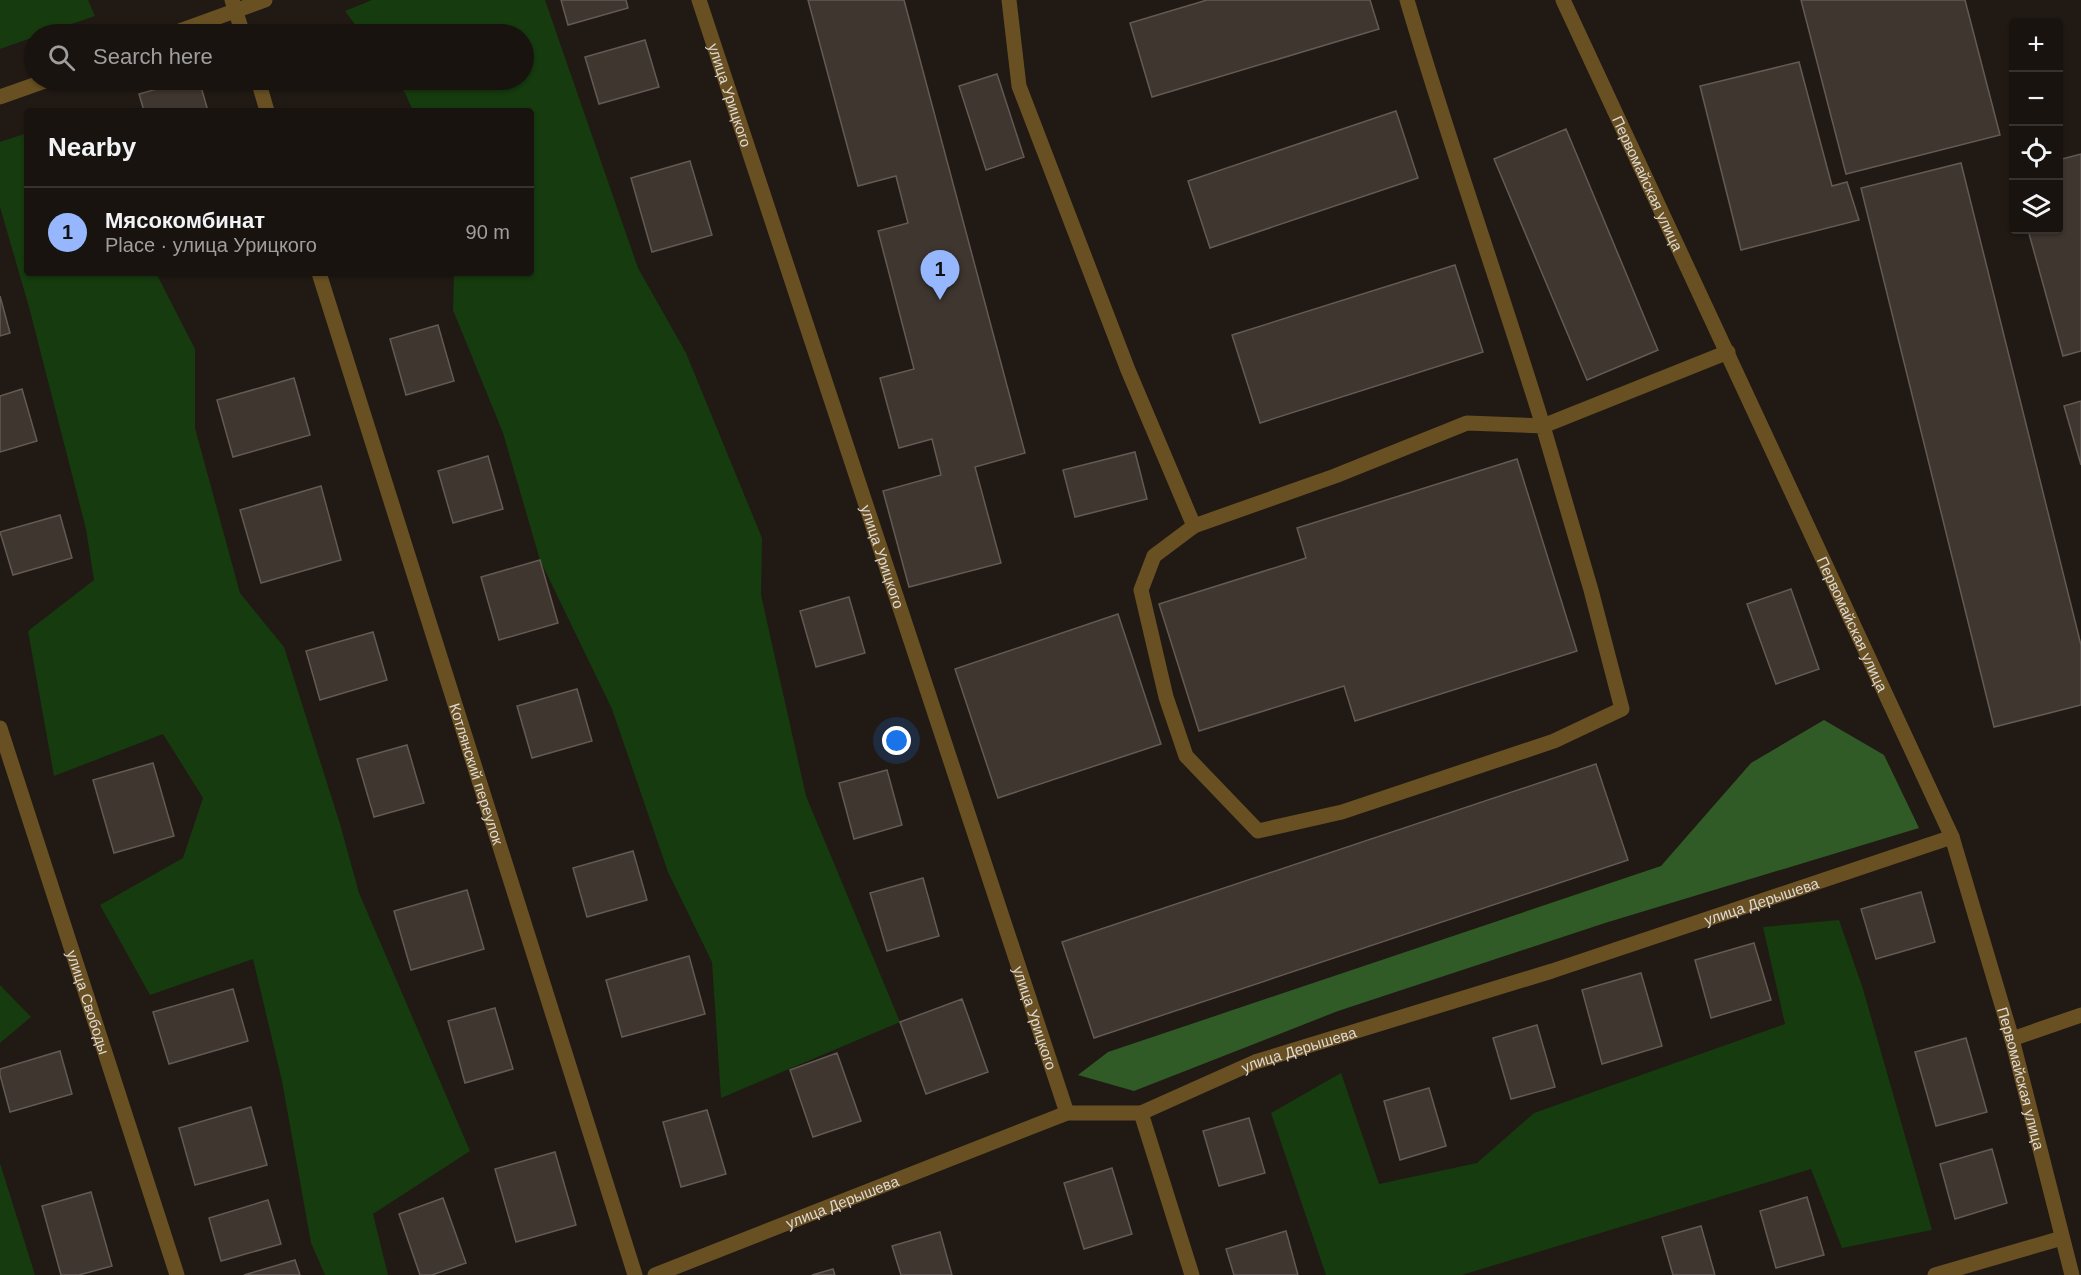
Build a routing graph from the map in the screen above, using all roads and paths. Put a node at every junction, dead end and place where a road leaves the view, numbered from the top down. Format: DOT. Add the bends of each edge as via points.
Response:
graph roads {
  1 [pos="265,0"];
  2 [pos="699,0"];
  3 [pos="1009,0"];
  4 [pos="1407,0"];
  5 [pos="1563,0"];
  6 [pos="234,5"];
  7 [pos="193,24"];
  8 [pos="240,24"];
  9 [pos="24,88"];
  10 [pos="261,90"];
  11 [pos="0,97"];
  12 [pos="266,108"];
  13 [pos="320,276"];
  14 [pos="1728,352"];
  15 [pos="1543,426"];
  16 [pos="1194,526"];
  17 [pos="0,728"];
  18 [pos="1952,837"];
  19 [pos="2081,1015"];
  20 [pos="2012,1039"];
  21 [pos="1067,1113"];
  22 [pos="1141,1113"];
  23 [pos="2062,1238"];
  24 [pos="177,1275"];
  25 [pos="636,1275"];
  26 [pos="655,1275"];
  27 [pos="1192,1275"];
  28 [pos="1935,1275"];
  29 [pos="2072,1275"];
  1 -- 6 [label="street"];
  2 -- 21 [label="street, улица Урицкого"];
  3 -- 16 [label="street" via="1019,86 1128,370"];
  4 -- 15 [label="street"];
  5 -- 14 [label="street, Первомайская улица"];
  6 -- 7 [label="street"];
  6 -- 8 [label="street"];
  9 -- 11 [label="street"];
  10 -- 12 [label="street"];
  13 -- 25 [label="street, Котлянский переулок"];
  14 -- 15 [label="street"];
  14 -- 18 [label="street, Первомайская улица"];
  15 -- 16 [label="street" via="1467,423"];
  15 -- 16 [label="street" via="1622,709 1554,741 1342,812 1258,831 1186,756 1166,697 1141,590 1155,556"];
  17 -- 24 [label="street, улица Свободы"];
  18 -- 20 [label="street, Первомайская улица"];
  18 -- 22 [label="street, улица Дерышева" via="1552,971 1255,1062"];
  19 -- 20 [label="street"];
  20 -- 23 [label="street, Первомайская улица"];
  21 -- 22 [label="street, улица Дерышева"];
  21 -- 26 [label="street, улица Дерышева"];
  22 -- 27 [label="street"];
  23 -- 28 [label="street"];
  23 -- 29 [label="street, Первомайская улица"];
}
